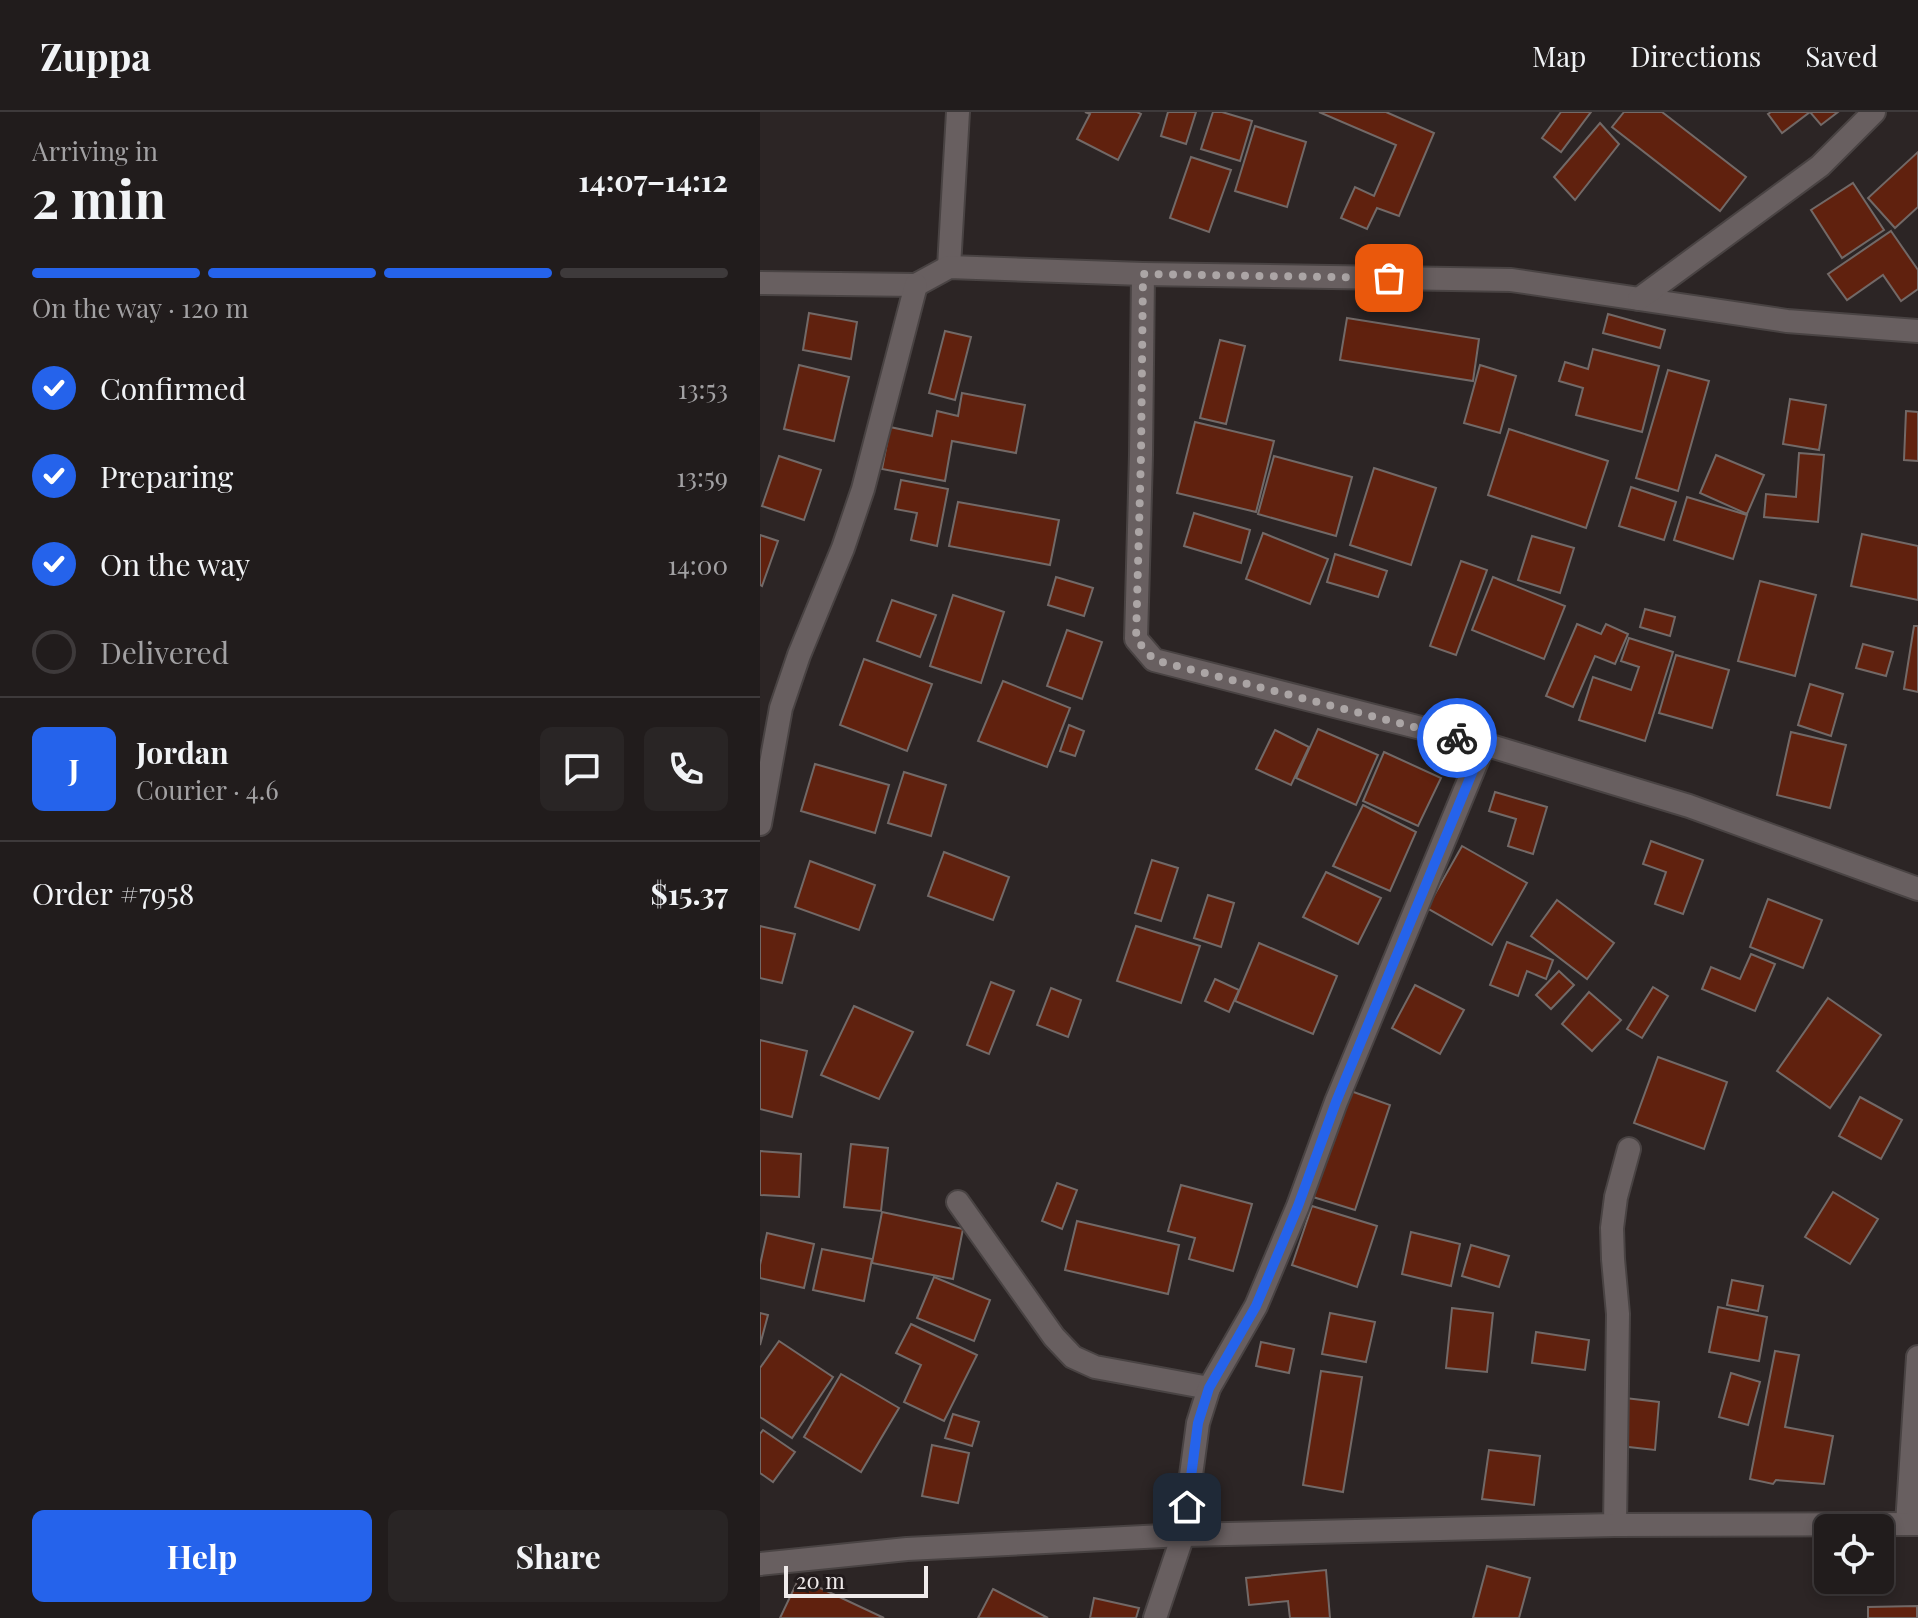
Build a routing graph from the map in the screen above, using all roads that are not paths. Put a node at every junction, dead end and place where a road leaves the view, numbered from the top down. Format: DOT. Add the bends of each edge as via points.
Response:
graph roads {
  1 [pos="958,112"];
  2 [pos="1874,112"];
  3 [pos="949,267"];
  4 [pos="1143,274"];
  5 [pos="760,283"];
  6 [pos="916,285"];
  7 [pos="1639,299"];
  8 [pos="1918,331"];
  9 [pos="1484,744"];
  10 [pos="760,824"];
  11 [pos="1918,889"];
  12 [pos="1629,1149"];
  13 [pos="958,1202"];
  14 [pos="1918,1357"];
  15 [pos="1209,1388"];
  16 [pos="1913,1524"];
  17 [pos="1615,1525"];
  18 [pos="1183,1535"];
  19 [pos="760,1564"];
  20 [pos="1155,1618"];
  1 -- 3 [label="street"];
  2 -- 7 [label="street" via="1820,166"];
  3 -- 4 [label="street"];
  3 -- 6 [label="street"];
  4 -- 7 [label="street" via="1511,280"];
  4 -- 9 [label="street" via="1136,639 1154,660"];
  5 -- 6 [label="street"];
  6 -- 10 [label="street" via="863,489 781,708"];
  7 -- 8 [label="street" via="1787,321"];
  9 -- 11 [label="street" via="1689,806"];
  9 -- 15 [label="street" via="1256,1306"];
  12 -- 17 [label="street" via="1612,1228 1618,1314"];
  13 -- 15 [label="street" via="1073,1357 1095,1367"];
  14 -- 16 [label="street"];
  15 -- 18 [label="street" via="1198,1423"];
  16 -- 17 [label="street"];
  17 -- 18 [label="street"];
  18 -- 19 [label="street" via="907,1549"];
  18 -- 20 [label="street"];
}
